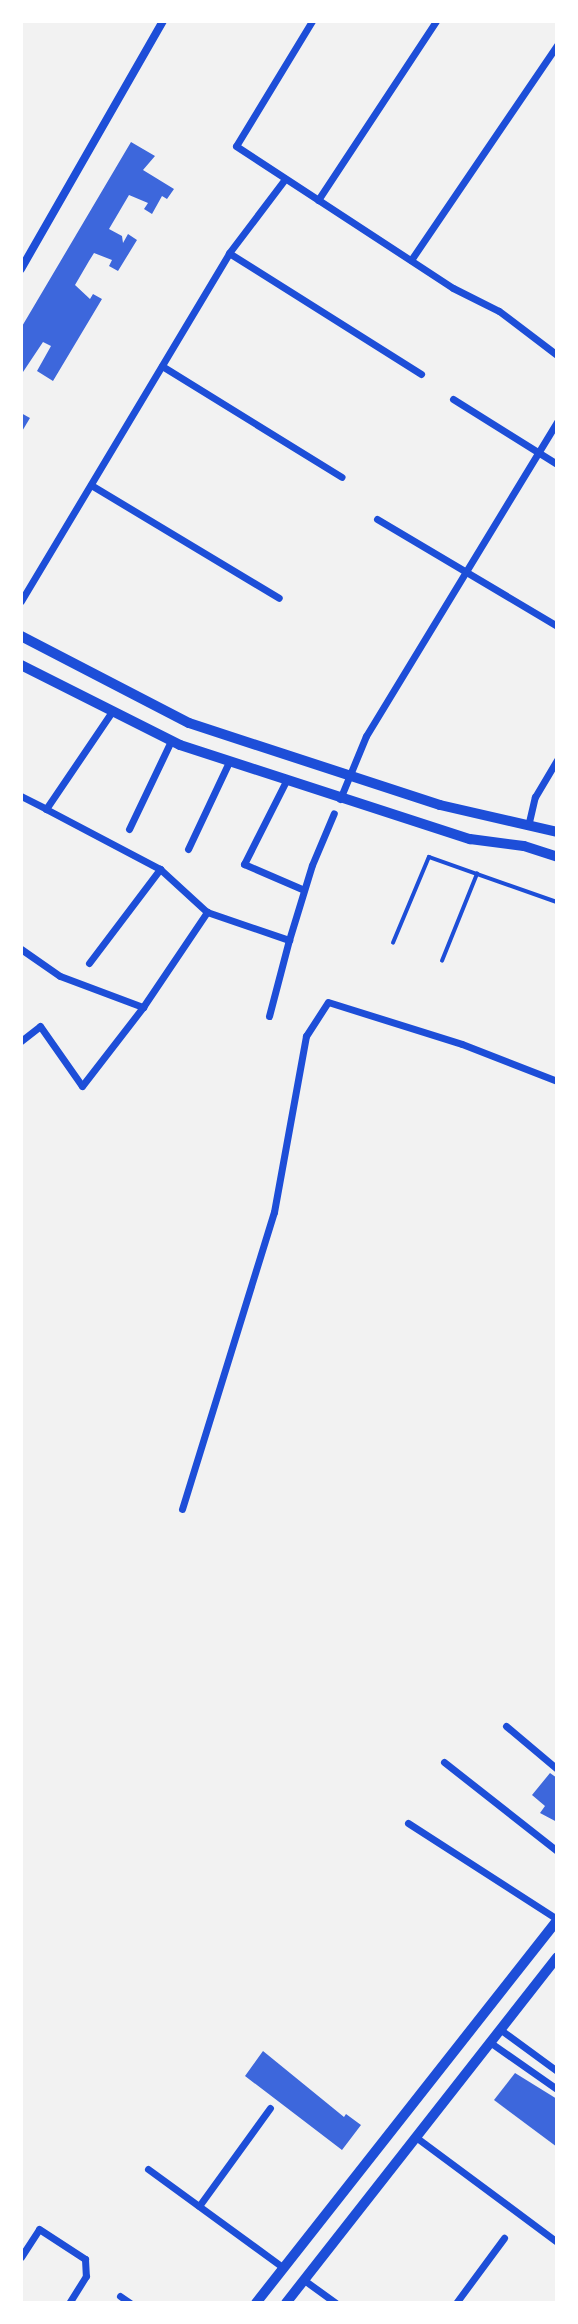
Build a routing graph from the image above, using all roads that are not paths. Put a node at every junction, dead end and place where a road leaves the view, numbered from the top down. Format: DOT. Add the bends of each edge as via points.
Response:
graph roads {
  1 [pos="163,21"];
  2 [pos="312,21"];
  3 [pos="436,21"];
  4 [pos="557,45"];
  5 [pos="285,179"];
  6 [pos="318,200"];
  7 [pos="229,253"];
  8 [pos="411,260"];
  9 [pos="21,269"];
  10 [pos="557,355"];
  11 [pos="162,366"];
  12 [pos="421,374"];
  13 [pos="453,399"];
  14 [pos="557,422"];
  15 [pos="538,452"];
  16 [pos="557,464"];
  17 [pos="342,477"];
  18 [pos="91,485"];
  19 [pos="377,519"];
  20 [pos="465,573"];
  21 [pos="279,598"];
  22 [pos="21,601"];
  23 [pos="557,626"];
  24 [pos="21,636"];
  25 [pos="21,665"];
  26 [pos="111,713"];
  27 [pos="171,740"];
  28 [pos="557,760"];
  29 [pos="229,762"];
  30 [pos="349,778"];
  31 [pos="286,781"];
  32 [pos="21,796"];
  33 [pos="340,799"];
  34 [pos="46,809"];
  35 [pos="334,813"];
  36 [pos="529,822"];
  37 [pos="129,829"];
  38 [pos="557,832"];
  39 [pos="188,849"];
  40 [pos="557,857"];
  41 [pos="160,869"];
  42 [pos="477,874"];
  43 [pos="304,890"];
  44 [pos="557,902"];
  45 [pos="207,912"];
  46 [pos="289,940"];
  47 [pos="393,943"];
  48 [pos="21,949"];
  49 [pos="442,961"];
  50 [pos="89,963"];
  51 [pos="143,1007"];
  52 [pos="270,1016"];
  53 [pos="21,1041"];
  54 [pos="557,1081"];
  55 [pos="183,1509"];
  56 [pos="506,1726"];
  57 [pos="444,1762"];
  58 [pos="557,1769"];
  59 [pos="408,1823"];
  60 [pos="557,1851"];
  61 [pos="557,1919"];
  62 [pos="557,1958"];
  63 [pos="500,2030"];
  64 [pos="491,2043"];
  65 [pos="557,2071"];
  66 [pos="557,2089"];
  67 [pos="270,2108"];
  68 [pos="417,2138"];
  69 [pos="148,2169"];
  70 [pos="199,2206"];
  71 [pos="504,2238"];
  72 [pos="557,2242"];
  73 [pos="21,2257"];
  74 [pos="284,2268"];
  75 [pos="304,2280"];
  76 [pos="120,2296"];
  77 [pos="69,2303"];
  78 [pos="130,2303"];
  79 [pos="256,2303"];
  80 [pos="286,2303"];
  81 [pos="336,2303"];
  82 [pos="456,2303"];
  1 -- 9 [label="street"];
  2 -- 5 [label="street" via="236,146"];
  3 -- 6 [label="street"];
  4 -- 8 [label="street"];
  5 -- 6 [label="street"];
  5 -- 7 [label="street"];
  6 -- 8 [label="street"];
  7 -- 11 [label="street"];
  7 -- 12 [label="street"];
  8 -- 10 [label="street" via="499,311"];
  11 -- 17 [label="street"];
  11 -- 18 [label="street"];
  13 -- 15 [label="street"];
  14 -- 15 [label="street"];
  15 -- 16 [label="street"];
  15 -- 20 [label="street"];
  18 -- 21 [label="street"];
  18 -- 22 [label="street"];
  19 -- 20 [label="street"];
  20 -- 23 [label="street"];
  20 -- 30 [label="street" via="366,736"];
  24 -- 30 [label="main road" via="189,723"];
  25 -- 26 [label="main road"];
  26 -- 27 [label="main road"];
  26 -- 34 [label="street"];
  27 -- 29 [label="main road"];
  27 -- 37 [label="street"];
  28 -- 36 [label="street" via="535,797"];
  29 -- 31 [label="main road"];
  29 -- 39 [label="street"];
  30 -- 33 [label="street"];
  30 -- 36 [label="main road" via="475,815"];
  31 -- 33 [label="main road"];
  31 -- 43 [label="street" via="244,864"];
  32 -- 34 [label="street"];
  33 -- 40 [label="main road" via="470,839 524,846"];
  34 -- 41 [label="street"];
  35 -- 43 [label="street"];
  36 -- 38 [label="main road"];
  41 -- 45 [label="street"];
  41 -- 50 [label="street"];
  42 -- 44 [label="lane"];
  42 -- 47 [label="lane" via="429,857"];
  42 -- 49 [label="lane"];
  43 -- 46 [label="street"];
  45 -- 46 [label="street"];
  45 -- 51 [label="street"];
  46 -- 52 [label="street"];
  48 -- 51 [label="street" via="60,976"];
  51 -- 53 [label="street" via="82,1086 40,1026"];
  54 -- 55 [label="street" via="462,1044 328,1002 306,1036 274,1212"];
  56 -- 58 [label="street"];
  57 -- 60 [label="street"];
  59 -- 61 [label="street"];
  61 -- 74 [label="main road"];
  62 -- 63 [label="main road"];
  63 -- 64 [label="main road"];
  63 -- 65 [label="street"];
  64 -- 66 [label="street"];
  64 -- 68 [label="main road"];
  67 -- 70 [label="street"];
  68 -- 72 [label="street"];
  68 -- 75 [label="main road"];
  69 -- 70 [label="street"];
  70 -- 74 [label="street"];
  71 -- 82 [label="street"];
  73 -- 77 [label="street" via="39,2229 85,2259 86,2276"];
  74 -- 79 [label="main road"];
  75 -- 80 [label="main road"];
  75 -- 81 [label="street"];
  76 -- 78 [label="street"];
}
